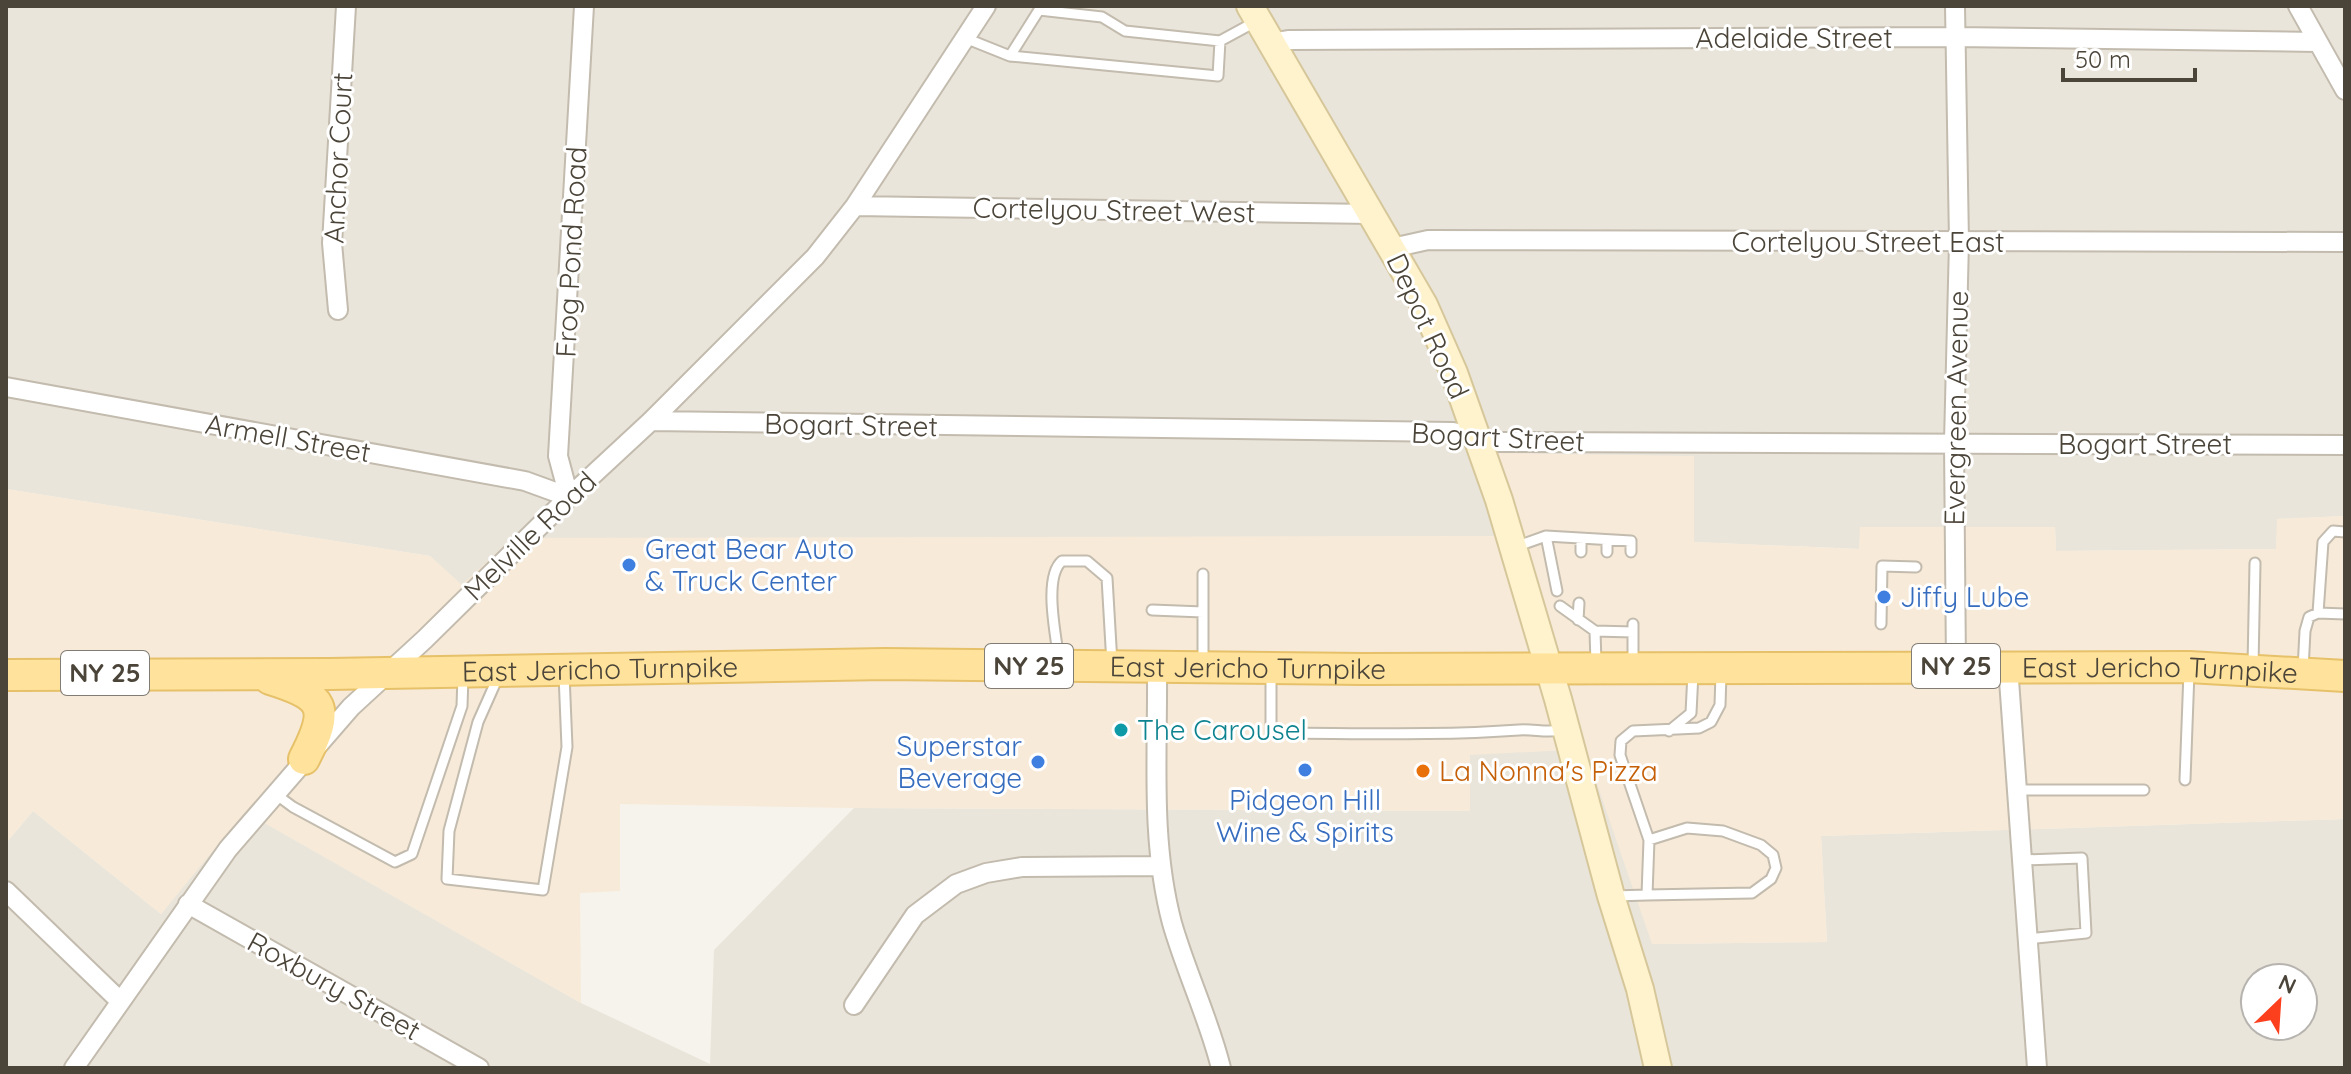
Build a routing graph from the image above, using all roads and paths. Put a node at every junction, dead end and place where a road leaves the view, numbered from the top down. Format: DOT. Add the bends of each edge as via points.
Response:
graph roads {
  1 [pos="346,6"];
  2 [pos="584,6"];
  3 [pos="986,6"];
  4 [pos="1955,6"];
  5 [pos="2298,6"];
  6 [pos="1260,23"];
  7 [pos="1955,37"];
  8 [pos="965,38"];
  9 [pos="1220,41"];
  10 [pos="2317,42"];
  11 [pos="1010,56"];
  12 [pos="2345,90"];
  13 [pos="855,206"];
  14 [pos="1372,214"];
  15 [pos="1959,242"];
  16 [pos="2345,242"];
  17 [pos="1392,248"];
  18 [pos="338,310"];
  19 [pos="6,387"];
  20 [pos="651,421"];
  21 [pos="1477,438"];
  22 [pos="1954,442"];
  23 [pos="2345,445"];
  24 [pos="569,497"];
  25 [pos="2345,532"];
  26 [pos="1546,536"];
  27 [pos="1581,539"];
  28 [pos="1607,540"];
  29 [pos="1512,548"];
  30 [pos="1581,552"];
  31 [pos="1607,552"];
  32 [pos="1631,552"];
  33 [pos="2255,563"];
  34 [pos="1916,567"];
  35 [pos="1203,574"];
  36 [pos="1557,591"];
  37 [pos="1579,603"];
  38 [pos="1560,606"];
  39 [pos="1152,610"];
  40 [pos="1203,612"];
  41 [pos="2318,613"];
  42 [pos="2345,614"];
  43 [pos="1578,620"];
  44 [pos="1881,624"];
  45 [pos="1595,631"];
  46 [pos="1956,666"];
  47 [pos="2008,666"];
  48 [pos="1060,667"];
  49 [pos="1112,667"];
  50 [pos="2189,667"];
  51 [pos="1157,668"];
  52 [pos="1203,668"];
  53 [pos="564,669"];
  54 [pos="1270,669"];
  55 [pos="1549,670"];
  56 [pos="1596,670"];
  57 [pos="1633,670"];
  58 [pos="1707,670"];
  59 [pos="2252,670"];
  60 [pos="462,671"];
  61 [pos="501,671"];
  62 [pos="390,672"];
  63 [pos="249,673"];
  64 [pos="2302,673"];
  65 [pos="6,675"];
  66 [pos="2345,676"];
  67 [pos="1565,729"];
  68 [pos="1669,731"];
  69 [pos="304,759"];
  70 [pos="2185,780"];
  71 [pos="2017,790"];
  72 [pos="2144,790"];
  73 [pos="274,793"];
  74 [pos="1649,840"];
  75 [pos="2022,860"];
  76 [pos="1160,866"];
  77 [pos="6,891"];
  78 [pos="1647,895"];
  79 [pos="1611,896"];
  80 [pos="188,904"];
  81 [pos="2028,939"];
  82 [pos="120,1001"];
  83 [pos="854,1005"];
  84 [pos="74,1068"];
  85 [pos="479,1068"];
  86 [pos="1221,1068"];
  87 [pos="1658,1068"];
  88 [pos="2037,1068"];
  1 -- 18 [label="street, Anchor Court" via="332,243"];
  2 -- 24 [label="street, Frog Pond Road" via="558,456"];
  3 -- 8 [label="street, Melville Road"];
  4 -- 7 [label="street, Evergreen Avenue"];
  5 -- 10 [label="street"];
  6 -- 7 [label="street, Adelaide Street" via="1288,40"];
  6 -- 9 [label="lane"];
  6 -- 14 [label="street, Depot Road"];
  7 -- 10 [label="street, Adelaide Street"];
  7 -- 15 [label="street, Evergreen Avenue"];
  8 -- 11 [label="lane"];
  8 -- 13 [label="street, Melville Road"];
  9 -- 11 [label="lane" via="1125,31 1102,17 1039,10"];
  9 -- 11 [label="lane" via="1218,76"];
  10 -- 12 [label="street"];
  13 -- 14 [label="street, Cortelyou Street West"];
  13 -- 20 [label="street, Melville Road" via="815,257"];
  14 -- 17 [label="street, Depot Road"];
  15 -- 16 [label="street, Cortelyou Street East"];
  15 -- 17 [label="street, Cortelyou Street East" via="1428,240"];
  15 -- 22 [label="street, Evergreen Avenue"];
  17 -- 21 [label="street, Depot Road" via="1424,305"];
  19 -- 24 [label="street, Armell Street" via="525,481"];
  20 -- 21 [label="street, Bogart Street" via="1453,432"];
  20 -- 24 [label="street, Melville Road"];
  21 -- 22 [label="street, Bogart Street"];
  21 -- 29 [label="street, Depot Road"];
  22 -- 23 [label="street, Bogart Street"];
  22 -- 46 [label="street, Evergreen Avenue"];
  24 -- 62 [label="street, Melville Road"];
  25 -- 41 [label="lane" via="2333,531 2323,542"];
  26 -- 27 [label="lane"];
  26 -- 29 [label="lane"];
  26 -- 36 [label="lane"];
  27 -- 28 [label="lane"];
  27 -- 30 [label="lane"];
  28 -- 31 [label="lane"];
  28 -- 32 [label="lane" via="1631,541"];
  29 -- 55 [label="street, Depot Road"];
  33 -- 59 [label="lane"];
  34 -- 44 [label="lane" via="1882,566"];
  35 -- 40 [label="lane"];
  37 -- 43 [label="lane"];
  38 -- 43 [label="lane"];
  39 -- 40 [label="lane"];
  40 -- 52 [label="lane"];
  41 -- 42 [label="lane"];
  41 -- 64 [label="lane" via="2309,617 2305,631"];
  43 -- 45 [label="lane"];
  45 -- 56 [label="lane"];
  45 -- 57 [label="lane" via="1633,628"];
  46 -- 47 [label="main road, East Jericho Turnpike / NY 25"];
  46 -- 58 [label="main road, East Jericho Turnpike / NY 25"];
  47 -- 50 [label="main road, East Jericho Turnpike / NY 25"];
  47 -- 71 [label="street"];
  48 -- 49 [label="main road, East Jericho Turnpike / NY 25"];
  48 -- 49 [label="lane" via="1053,572 1062,561 1087,561 1107,578"];
  48 -- 53 [label="main road, East Jericho Turnpike / NY 25"];
  49 -- 51 [label="main road, East Jericho Turnpike / NY 25"];
  50 -- 59 [label="main road, East Jericho Turnpike / NY 25"];
  50 -- 70 [label="lane"];
  51 -- 52 [label="main road, East Jericho Turnpike / NY 25"];
  51 -- 76 [label="street"];
  52 -- 54 [label="main road, East Jericho Turnpike / NY 25"];
  53 -- 61 [label="main road, East Jericho Turnpike / NY 25"];
  53 -- 61 [label="lane" via="567,747 543,890 447,879 449,831 478,722"];
  54 -- 55 [label="main road, East Jericho Turnpike / NY 25"];
  54 -- 67 [label="lane" via="1271,733"];
  55 -- 56 [label="main road, East Jericho Turnpike / NY 25"];
  55 -- 67 [label="street, Depot Road"];
  56 -- 57 [label="main road, East Jericho Turnpike / NY 25"];
  57 -- 58 [label="main road, East Jericho Turnpike / NY 25"];
  58 -- 68 [label="lane" via="1691,713"];
  58 -- 68 [label="lane" via="1720,705 1711,722"];
  59 -- 64 [label="main road, East Jericho Turnpike / NY 25"];
  60 -- 61 [label="main road, East Jericho Turnpike / NY 25"];
  60 -- 62 [label="main road, East Jericho Turnpike / NY 25"];
  60 -- 73 [label="lane" via="462,706 412,854 395,862"];
  62 -- 63 [label="main road, East Jericho Turnpike / NY 25"];
  62 -- 69 [label="street, Melville Road"];
  63 -- 65 [label="main road, East Jericho Turnpike / NY 25"];
  63 -- 69 [label="main road" via="291,686 318,704 317,733"];
  64 -- 66 [label="main road, East Jericho Turnpike / NY 25"];
  67 -- 79 [label="street, Depot Road"];
  68 -- 74 [label="lane" via="1633,731 1621,741 1620,755"];
  69 -- 73 [label="street, Melville Road"];
  71 -- 72 [label="lane"];
  71 -- 75 [label="street"];
  73 -- 80 [label="street, Melville Road"];
  74 -- 78 [label="lane"];
  74 -- 78 [label="lane" via="1687,828 1723,831 1761,845 1773,855 1776,868 1771,879 1752,893"];
  75 -- 81 [label="street"];
  75 -- 81 [label="lane" via="2082,858 2086,933"];
  76 -- 83 [label="street" via="1022,867 956,884 915,915"];
  76 -- 86 [label="street" via="1172,922"];
  77 -- 82 [label="street"];
  78 -- 79 [label="lane"];
  79 -- 87 [label="street, Depot Road"];
  80 -- 82 [label="street, Melville Road"];
  80 -- 85 [label="street, Roxbury Street"];
  81 -- 88 [label="street"];
  82 -- 84 [label="street, Melville Road"];
}
